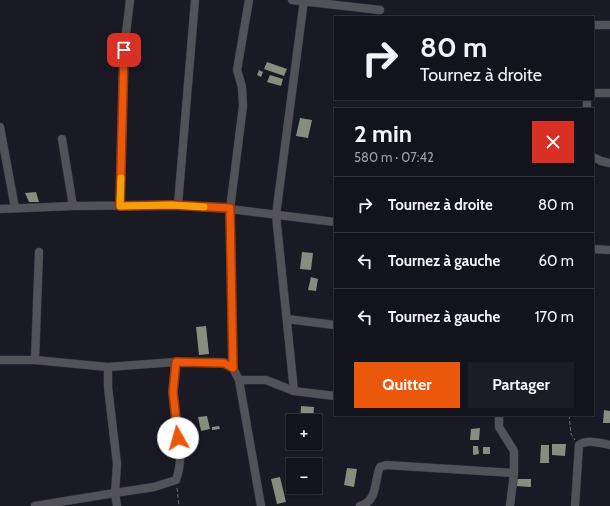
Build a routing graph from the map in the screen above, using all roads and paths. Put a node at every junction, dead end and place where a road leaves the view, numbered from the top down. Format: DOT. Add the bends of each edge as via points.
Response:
graph roads {
  1 [pos="130,0"];
  2 [pos="195,0"];
  3 [pos="249,0"];
  4 [pos="292,0"];
  5 [pos="304,1"];
  6 [pos="380,10"];
  7 [pos="594,25"];
  8 [pos="610,25"];
  9 [pos="594,93"];
  10 [pos="610,93"];
  11 [pos="0,126"];
  12 [pos="62,139"];
  13 [pos="594,158"];
  14 [pos="610,162"];
  15 [pos="178,205"];
  16 [pos="74,206"];
  17 [pos="120,206"];
  18 [pos="15,208"];
  19 [pos="230,208"];
  20 [pos="0,209"];
  21 [pos="276,215"];
  22 [pos="334,222"];
  23 [pos="594,249"];
  24 [pos="610,250"];
  25 [pos="39,252"];
  26 [pos="287,319"];
  27 [pos="334,325"];
  28 [pos="0,360"];
  29 [pos="35,360"];
  30 [pos="176,362"];
  31 [pos="108,367"];
  32 [pos="233,368"];
  33 [pos="239,380"];
  34 [pos="294,391"];
  35 [pos="334,396"];
  36 [pos="499,416"];
  37 [pos="569,416"];
  38 [pos="579,445"];
  39 [pos="610,445"];
  40 [pos="514,473"];
  41 [pos="176,480"];
  42 [pos="115,493"];
  43 [pos="35,506"];
  44 [pos="117,506"];
  45 [pos="179,506"];
  46 [pos="261,506"];
  47 [pos="360,506"];
  48 [pos="510,506"];
  49 [pos="575,506"];
  1 -- 17 [label="street" via="124,50"];
  2 -- 15 [label="street"];
  3 -- 19 [label="street" via="238,70 243,106"];
  4 -- 5 [label="street"];
  5 -- 6 [label="street"];
  5 -- 21 [label="street"];
  7 -- 8 [label="street"];
  9 -- 10 [label="street"];
  11 -- 18 [label="street"];
  12 -- 16 [label="street"];
  13 -- 14 [label="street"];
  15 -- 17 [label="street"];
  15 -- 19 [label="street"];
  16 -- 17 [label="street"];
  16 -- 18 [label="street"];
  18 -- 20 [label="street"];
  19 -- 21 [label="street"];
  19 -- 32 [label="street"];
  21 -- 22 [label="street"];
  21 -- 26 [label="street"];
  23 -- 24 [label="street"];
  25 -- 29 [label="street"];
  26 -- 27 [label="street"];
  26 -- 34 [label="street"];
  28 -- 29 [label="street"];
  29 -- 31 [label="street"];
  30 -- 31 [label="street"];
  30 -- 32 [label="street" via="224,363"];
  30 -- 41 [label="street" via="173,392 180,451"];
  31 -- 42 [label="street" via="117,464"];
  32 -- 33 [label="street"];
  33 -- 34 [label="street" via="266,380"];
  33 -- 46 [label="street"];
  34 -- 35 [label="street"];
  36 -- 40 [label="street" via="499,427 514,451"];
  37 -- 38 [label="path" via="571,434"];
  38 -- 39 [label="street" via="583,442"];
  38 -- 49 [label="street"];
  40 -- 47 [label="street" via="386,465 380,467 370,500"];
  40 -- 48 [label="street"];
  41 -- 42 [label="street" via="154,487"];
  41 -- 45 [label="path"];
  42 -- 43 [label="street"];
  42 -- 44 [label="street"];
}
